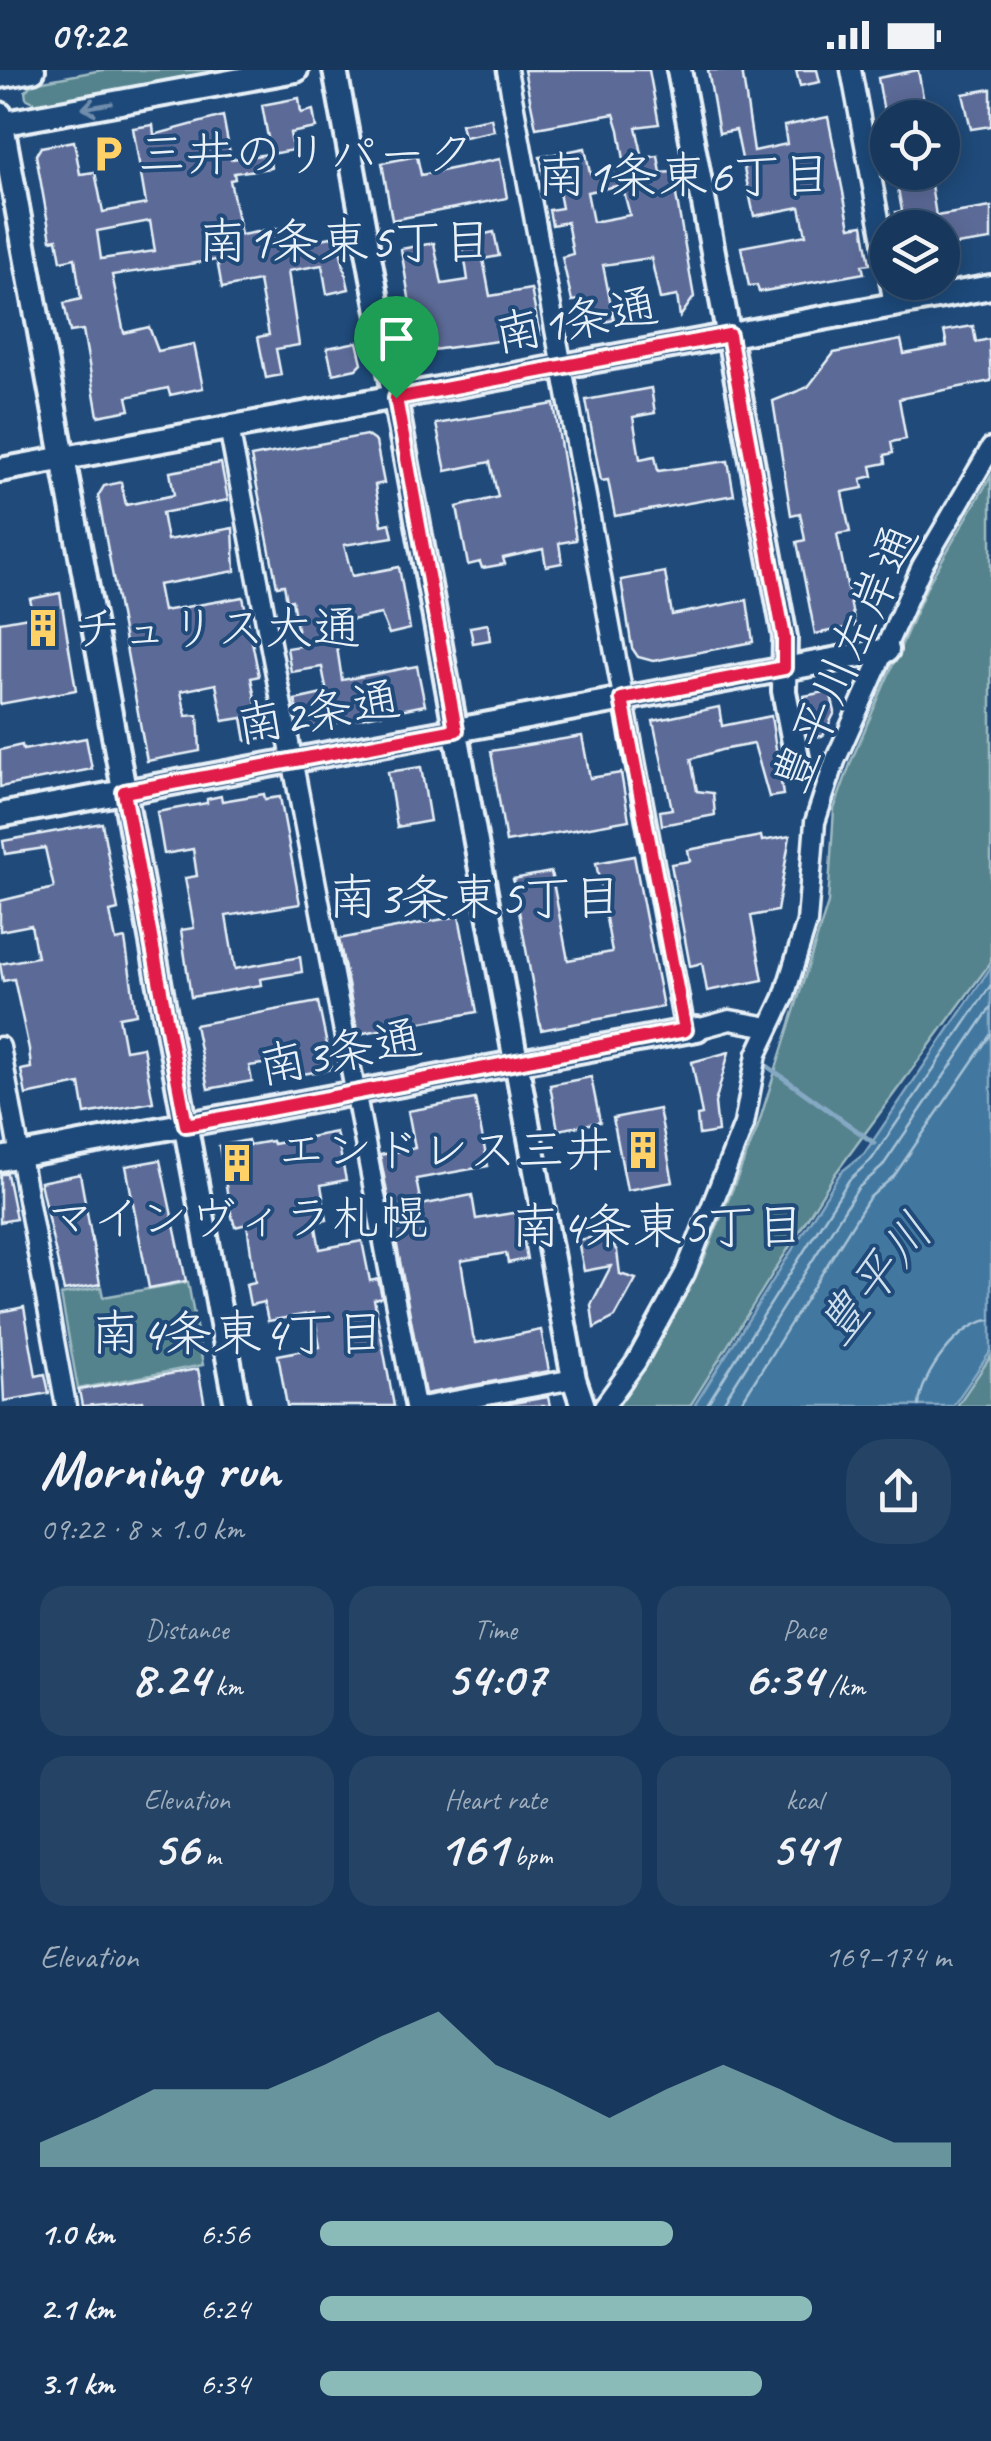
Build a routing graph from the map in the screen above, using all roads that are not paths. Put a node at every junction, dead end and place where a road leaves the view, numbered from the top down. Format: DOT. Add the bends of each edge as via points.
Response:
graph roads {
  1 [pos="33,70"];
  2 [pos="296,70"];
  3 [pos="336,70"];
  4 [pos="507,70"];
  5 [pos="679,70"];
  6 [pos="851,70"];
  7 [pos="0,76"];
  8 [pos="1,121"];
  9 [pos="877,210"];
  10 [pos="991,287"];
  11 [pos="960,289"];
  12 [pos="870,300"];
  13 [pos="729,335"];
  14 [pos="562,366"];
  15 [pos="396,398"];
  16 [pos="229,428"];
  17 [pos="991,448"];
  18 [pos="62,458"];
  19 [pos="0,470"];
  20 [pos="886,650"];
  21 [pos="784,668"];
  22 [pos="622,699"];
  23 [pos="456,730"];
  24 [pos="290,761"];
  25 [pos="799,768"];
  26 [pos="124,792"];
  27 [pos="0,814"];
  28 [pos="769,1027"];
  29 [pos="691,1029"];
  30 [pos="0,1047"];
  31 [pos="519,1062"];
  32 [pos="353,1093"];
  33 [pos="186,1125"];
  34 [pos="10,1157"];
  35 [pos="574,1379"];
  36 [pos="66,1406"];
  37 [pos="237,1406"];
  38 [pos="415,1406"];
  39 [pos="427,1406"];
  40 [pos="583,1406"];
  41 [pos="604,1406"];
  1 -- 7 [label="street"];
  2 -- 8 [label="street, one-way"];
  3 -- 15 [label="street"];
  4 -- 14 [label="street"];
  5 -- 13 [label="street"];
  6 -- 9 [label="street"];
  8 -- 18 [label="street"];
  10 -- 11 [label="street, 南1条通"];
  12 -- 13 [label="street, 南1条通"];
  13 -- 14 [label="street, 南1条通"];
  13 -- 21 [label="street" via="784,637"];
  14 -- 15 [label="street, 南1条通"];
  14 -- 22 [label="street"];
  15 -- 16 [label="street, 南1条通"];
  15 -- 23 [label="street"];
  16 -- 18 [label="street, 南1条通"];
  16 -- 24 [label="street"];
  17 -- 20 [label="street, 豊平川左岸通" via="922,566"];
  18 -- 19 [label="street, 南1条通"];
  18 -- 26 [label="street"];
  20 -- 21 [label="street, 南2条通"];
  20 -- 28 [label="street, 豊平川左岸通" via="822,793 807,922"];
  21 -- 22 [label="street, 南2条通"];
  21 -- 25 [label="street"];
  22 -- 23 [label="street, 南2条通"];
  22 -- 29 [label="street"];
  23 -- 24 [label="street, 南2条通"];
  23 -- 31 [label="street"];
  24 -- 26 [label="street, 南2条通"];
  24 -- 32 [label="street"];
  26 -- 27 [label="street, 南2条通"];
  26 -- 33 [label="street"];
  28 -- 29 [label="street" via="730,1020"];
  28 -- 41 [label="street, 豊平川左岸通" via="744,1124 685,1273"];
  29 -- 31 [label="street, 南3条通"];
  30 -- 34 [label="street"];
  31 -- 32 [label="street, 南3条通"];
  31 -- 35 [label="street"];
  32 -- 33 [label="street, 南3条通"];
  32 -- 38 [label="street"];
  33 -- 34 [label="street, 南3条通"];
  33 -- 37 [label="street"];
  34 -- 36 [label="street"];
  35 -- 39 [label="street"];
  35 -- 40 [label="street"];
}
